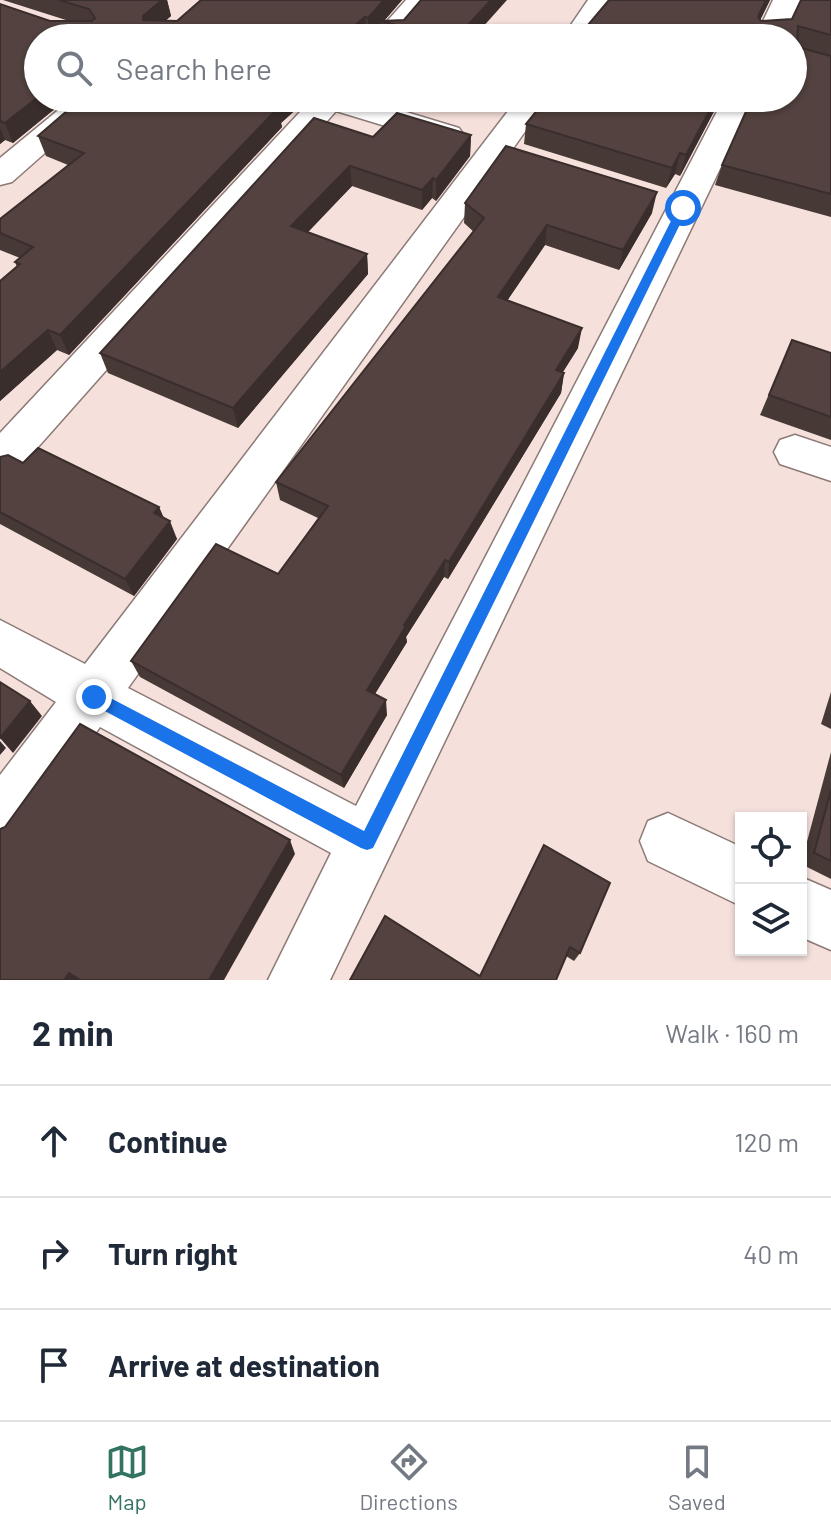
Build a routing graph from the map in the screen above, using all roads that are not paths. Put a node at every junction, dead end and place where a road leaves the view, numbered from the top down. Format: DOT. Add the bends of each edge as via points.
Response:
graph roads {
  1 [pos="421,0"];
  2 [pos="602,0"];
  3 [pos="787,0"];
  4 [pos="399,24"];
  5 [pos="586,24"];
  6 [pos="776,24"];
  7 [pos="73,112"];
  8 [pos="316,112"];
  9 [pos="374,112"];
  10 [pos="528,112"];
  11 [pos="730,112"];
  12 [pos="511,155"];
  13 [pos="6,163"];
  14 [pos="0,461"];
  15 [pos="0,642"];
  16 [pos="94,697"];
  17 [pos="0,820"];
  18 [pos="668,841"];
  19 [pos="367,842"];
  20 [pos="735,874"];
  21 [pos="807,909"];
  22 [pos="831,921"];
  23 [pos="298,980"];
  1 -- 4 [label="street"];
  2 -- 5 [label="street"];
  3 -- 6 [label="street"];
  7 -- 13 [label="street"];
  8 -- 14 [label="street"];
  9 -- 12 [label="street"];
  10 -- 12 [label="street"];
  11 -- 19 [label="street" via="669,203"];
  12 -- 16 [label="street"];
  15 -- 16 [label="street"];
  16 -- 17 [label="street"];
  16 -- 19 [label="street"];
  18 -- 20 [label="street"];
  19 -- 23 [label="street"];
  21 -- 22 [label="street"];
}
